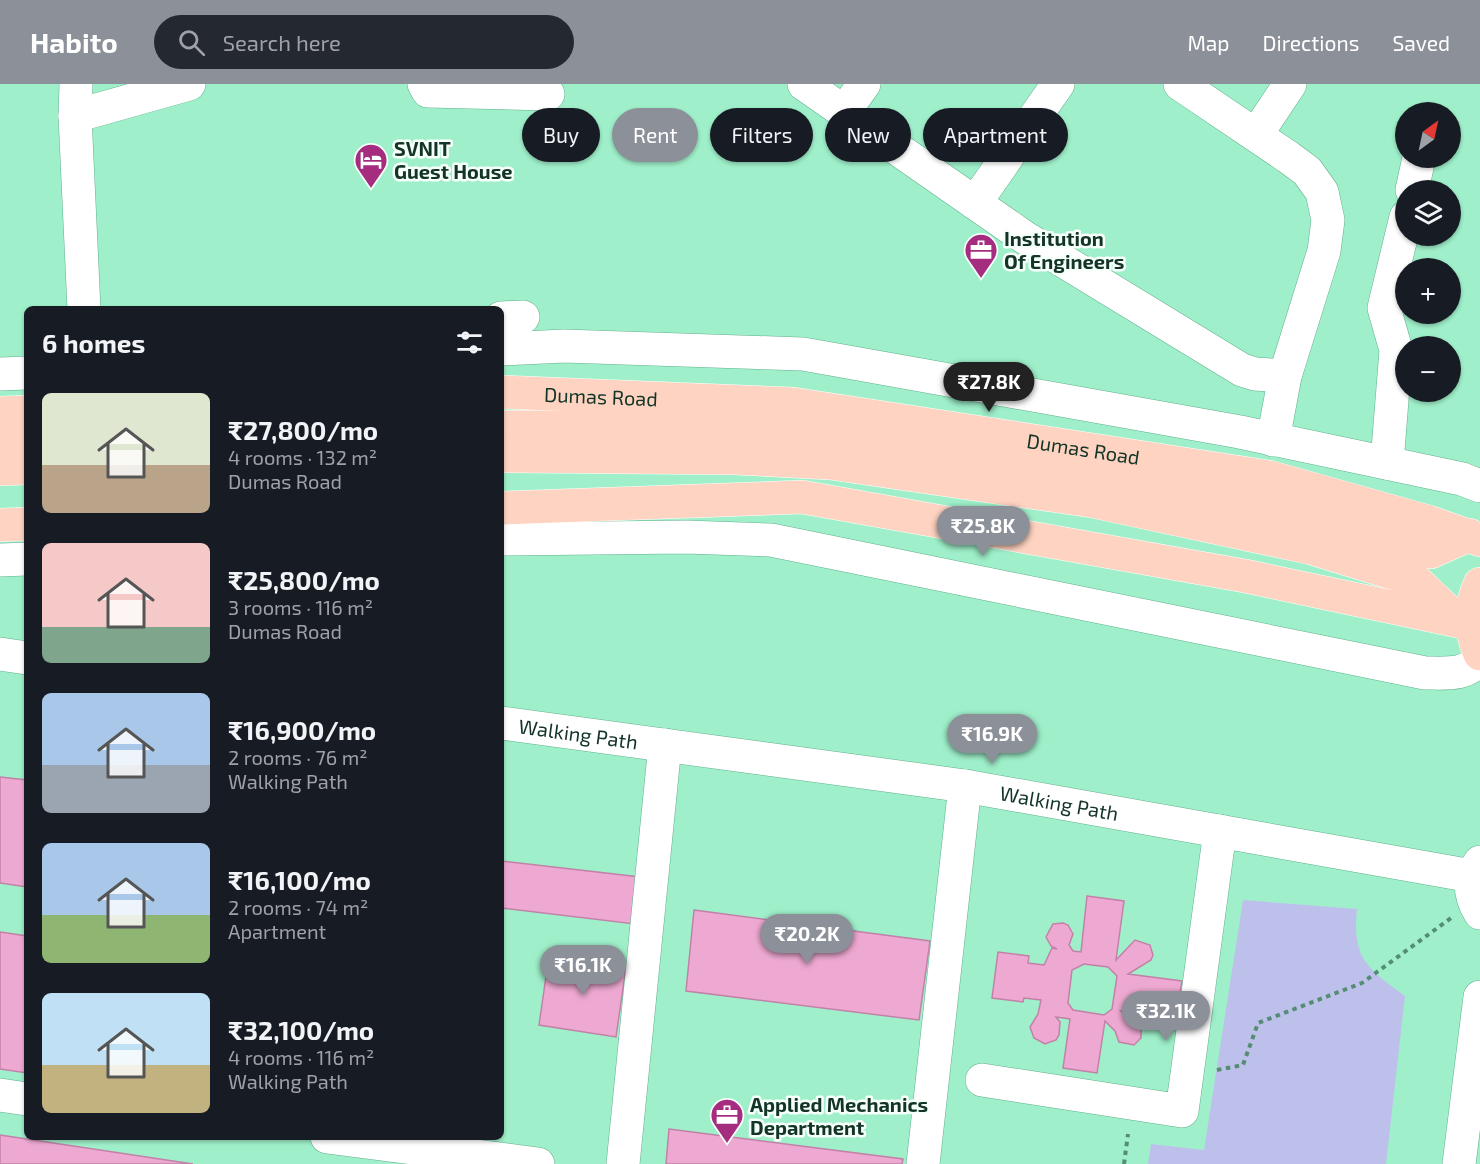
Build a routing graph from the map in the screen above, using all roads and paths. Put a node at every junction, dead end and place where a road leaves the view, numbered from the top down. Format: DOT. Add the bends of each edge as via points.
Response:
graph roads {
  1 [pos="189,84"];
  2 [pos="424,84"];
  3 [pos="804,84"];
  4 [pos="864,84"];
  5 [pos="1058,84"];
  6 [pos="1180,84"];
  7 [pos="1290,84"];
  8 [pos="548,94"];
  9 [pos="76,100"];
  10 [pos="838,108"];
  11 [pos="847,108"];
  12 [pos="1256,135"];
  13 [pos="911,159"];
  14 [pos="975,203"];
  15 [pos="1399,246"];
  16 [pos="84,306"];
  17 [pos="504,349"];
  18 [pos="24,373"];
  19 [pos="0,374"];
  20 [pos="1285,376"];
  21 [pos="504,392"];
  22 [pos="24,412"];
  23 [pos="0,413"];
  24 [pos="504,427"];
  25 [pos="24,438"];
  26 [pos="0,440"];
  27 [pos="1273,440"];
  28 [pos="504,456"];
  29 [pos="1387,463"];
  30 [pos="24,468"];
  31 [pos="0,469"];
  32 [pos="1480,486"];
  33 [pos="504,508"];
  34 [pos="24,524"];
  35 [pos="0,525"];
  36 [pos="1474,538"];
  37 [pos="504,539"];
  38 [pos="24,559"];
  39 [pos="0,560"];
  40 [pos="1480,584"];
  41 [pos="1472,640"];
  42 [pos="0,654"];
  43 [pos="24,658"];
  44 [pos="504,723"];
  45 [pos="665,745"];
  46 [pos="965,786"];
  47 [pos="1220,831"];
  48 [pos="1478,885"];
  49 [pos="1480,997"];
  50 [pos="1187,1076"];
  51 [pos="982,1080"];
  52 [pos="0,1095"];
  53 [pos="24,1099"];
  54 [pos="350,1140"];
  55 [pos="538,1164"];
  56 [pos="623,1164"];
  57 [pos="923,1164"];
  58 [pos="1459,1164"];
  1 -- 9 [label="street"];
  2 -- 8 [label="street" via="428,91"];
  3 -- 10 [label="street"];
  4 -- 11 [label="street"];
  5 -- 14 [label="street"];
  6 -- 12 [label="street"];
  7 -- 12 [label="street"];
  9 -- 16 [label="street"];
  12 -- 20 [label="street" via="1306,171 1322,192 1328,220 1324,251"];
  13 -- 14 [label="street"];
  14 -- 20 [label="street" via="1242,370"];
  15 -- 29 [label="street" via="1384,308 1396,351"];
  17 -- 27 [label="street" via="564,346 803,354"];
  18 -- 19 [label="street"];
  20 -- 27 [label="street"];
  21 -- 36 [label="main road, Dumas Road" via="793,404 1269,477"];
  22 -- 23 [label="main road"];
  24 -- 36 [label="main road" via="714,428 854,439 1101,476 1320,518 1431,552"];
  25 -- 26 [label="main road"];
  27 -- 29 [label="street"];
  28 -- 41 [label="main road" via="830,463 1092,501 1311,548 1415,580"];
  29 -- 32 [label="street"];
  30 -- 31 [label="main road"];
  33 -- 41 [label="main road" via="802,497 1245,576"];
  34 -- 35 [label="main road"];
  37 -- 41 [label="street" via="771,540 1425,673 1455,673 1473,667"];
  38 -- 39 [label="street"];
  40 -- 41 [label="main road" via="1474,596"];
  42 -- 43 [label="street"];
  44 -- 45 [label="street, Walking Path"];
  45 -- 46 [label="street, Walking Path"];
  45 -- 56 [label="street"];
  46 -- 47 [label="street, Walking Path"];
  46 -- 57 [label="street"];
  47 -- 48 [label="street, Walking Path"];
  47 -- 50 [label="street"];
  48 -- 50 [label="path" via="1362,983 1258,1023 1243,1065"];
  49 -- 58 [label="street"];
  50 -- 51 [label="street" via="1182,1111"];
  52 -- 53 [label="street"];
  54 -- 55 [label="street"];
}
